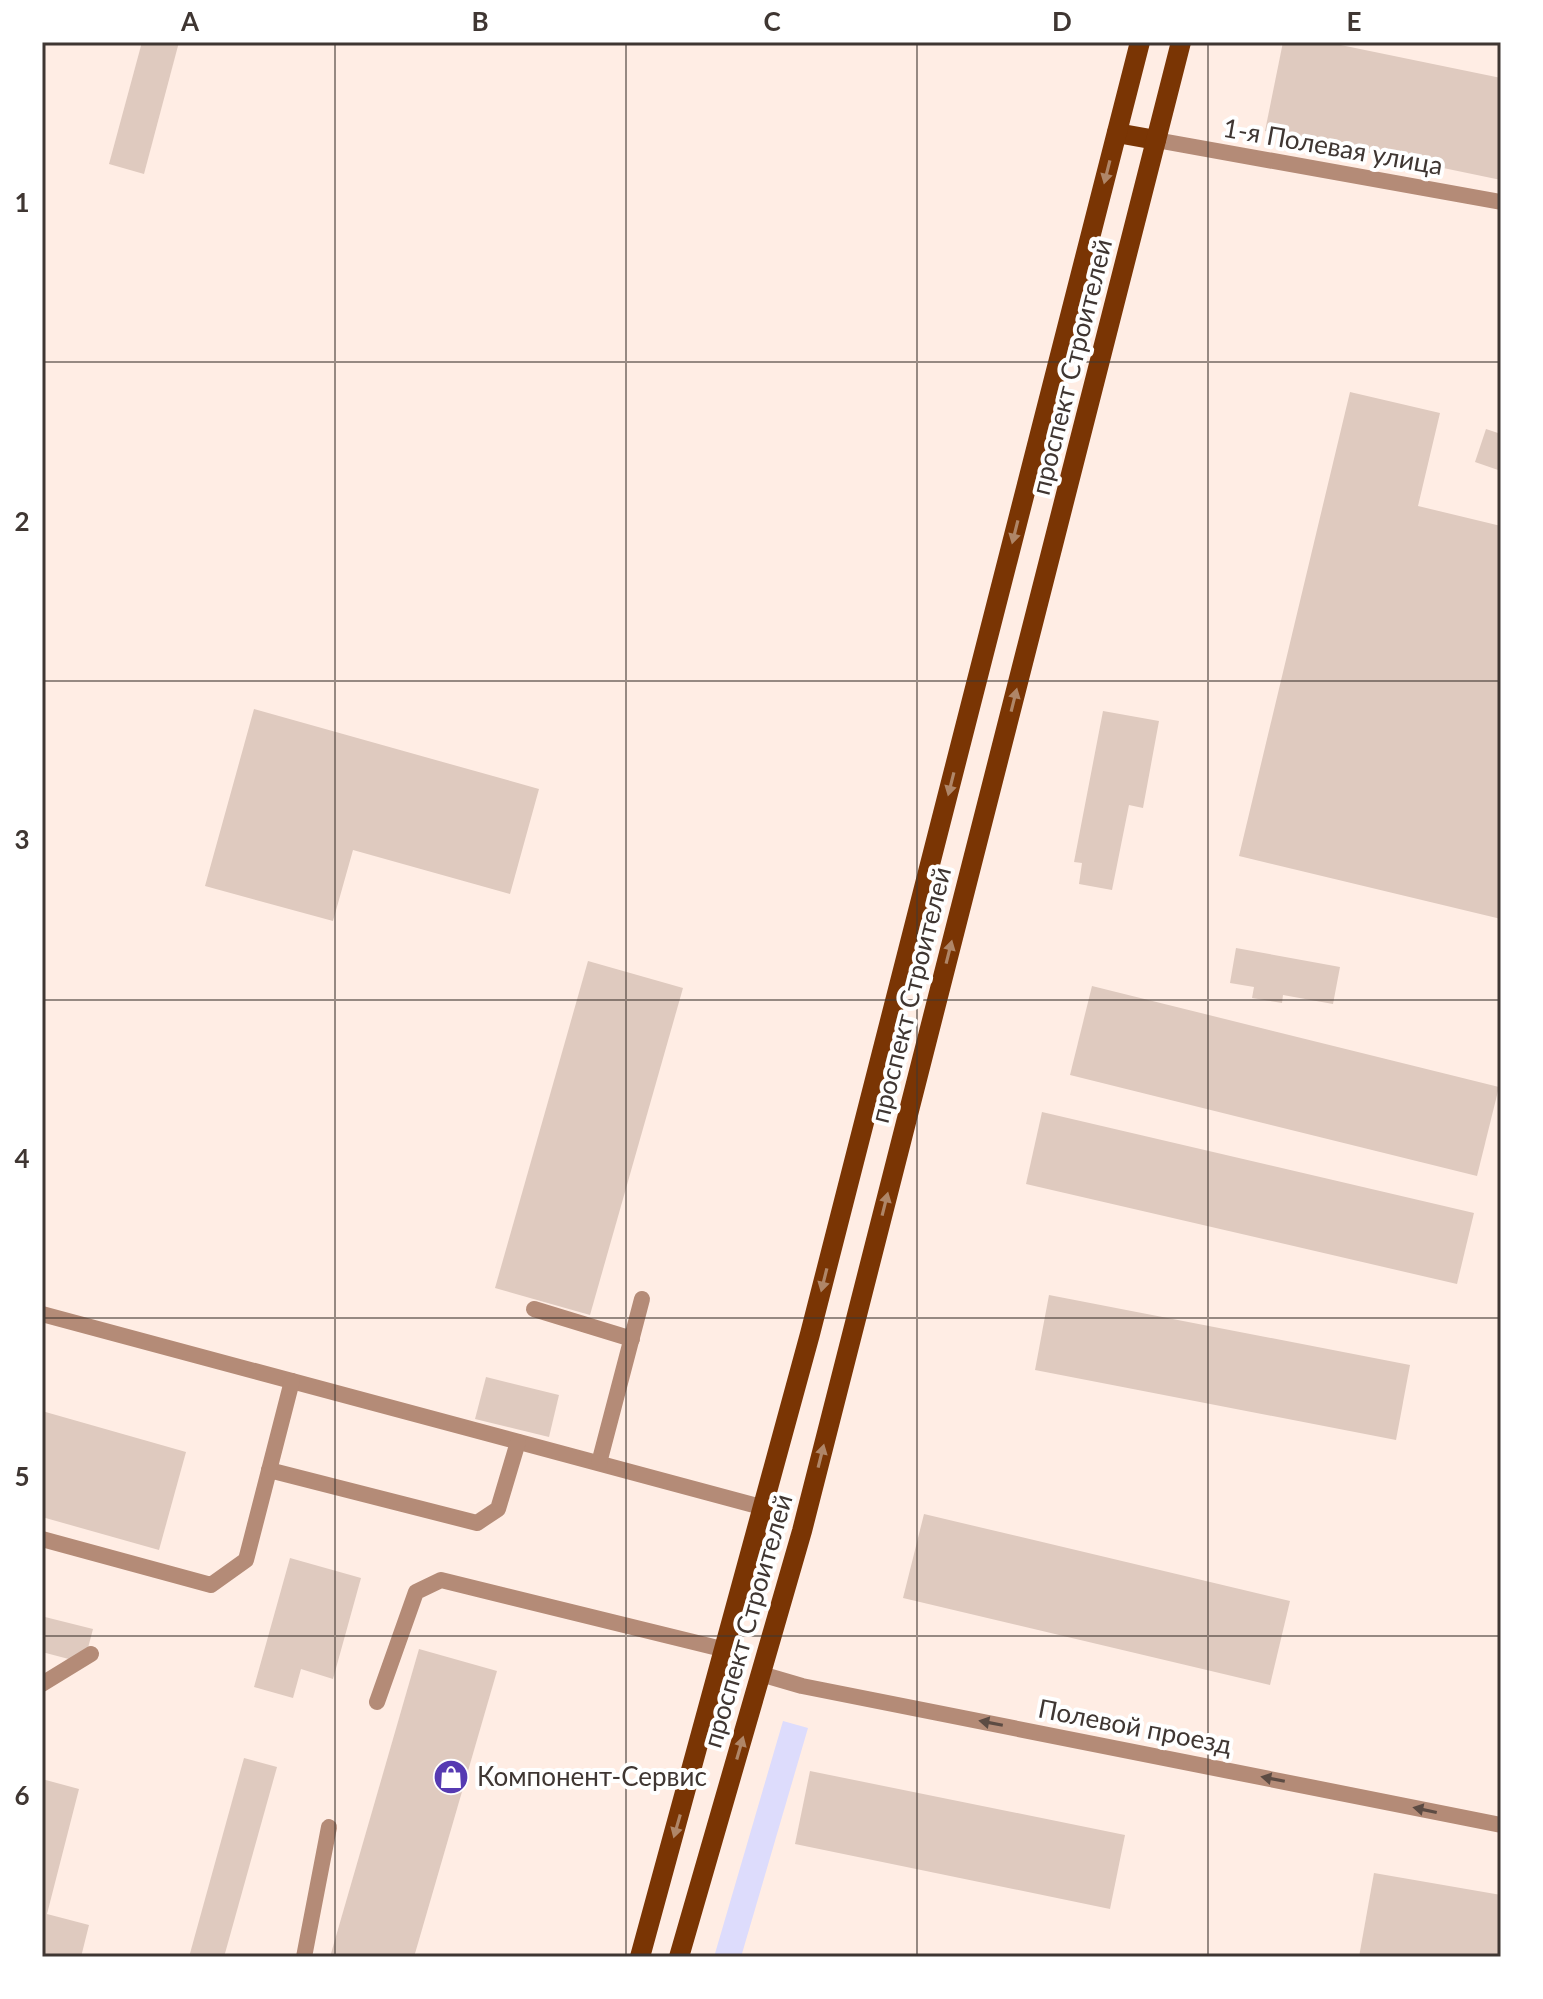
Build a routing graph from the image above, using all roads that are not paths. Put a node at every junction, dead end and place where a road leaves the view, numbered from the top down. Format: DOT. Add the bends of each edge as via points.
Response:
graph roads {
  1 [pos="1140,42"];
  2 [pos="1181,42"];
  3 [pos="1117,133"];
  4 [pos="1156,140"];
  5 [pos="1501,202"];
  6 [pos="642,1299"];
  7 [pos="534,1309"];
  8 [pos="42,1314"];
  9 [pos="632,1339"];
  10 [pos="292,1381"];
  11 [pos="518,1442"];
  12 [pos="599,1463"];
  13 [pos="269,1470"];
  14 [pos="765,1508"];
  15 [pos="42,1539"];
  16 [pos="726,1650"];
  17 [pos="91,1654"];
  18 [pos="761,1674"];
  19 [pos="42,1684"];
  20 [pos="377,1702"];
  21 [pos="1501,1825"];
  22 [pos="329,1827"];
  23 [pos="304,1957"];
  24 [pos="640,1957"];
  25 [pos="679,1957"];
  1 -- 3 [label="main road, проспект Строителей"];
  2 -- 4 [label="main road, проспект Строителей"];
  3 -- 4 [label="main road"];
  3 -- 14 [label="main road, проспект Строителей, one-way"];
  4 -- 5 [label="street, 1-я Полевая улица"];
  18 -- 4 [label="main road, проспект Строителей, one-way" via="802,1531"];
  6 -- 9 [label="street"];
  7 -- 9 [label="street"];
  8 -- 10 [label="street"];
  9 -- 12 [label="street"];
  10 -- 11 [label="street"];
  10 -- 13 [label="street"];
  11 -- 12 [label="street"];
  11 -- 13 [label="street" via="498,1509 477,1523"];
  12 -- 14 [label="street"];
  13 -- 15 [label="street" via="246,1560 211,1585"];
  14 -- 16 [label="main road, проспект Строителей"];
  16 -- 20 [label="street" via="441,1580 416,1592"];
  16 -- 24 [label="main road, проспект Строителей, one-way"];
  17 -- 19 [label="street"];
  21 -- 18 [label="street, Полевой проезд, one-way"];
  25 -- 18 [label="main road, проспект Строителей, one-way"];
  22 -- 23 [label="street"];
}
